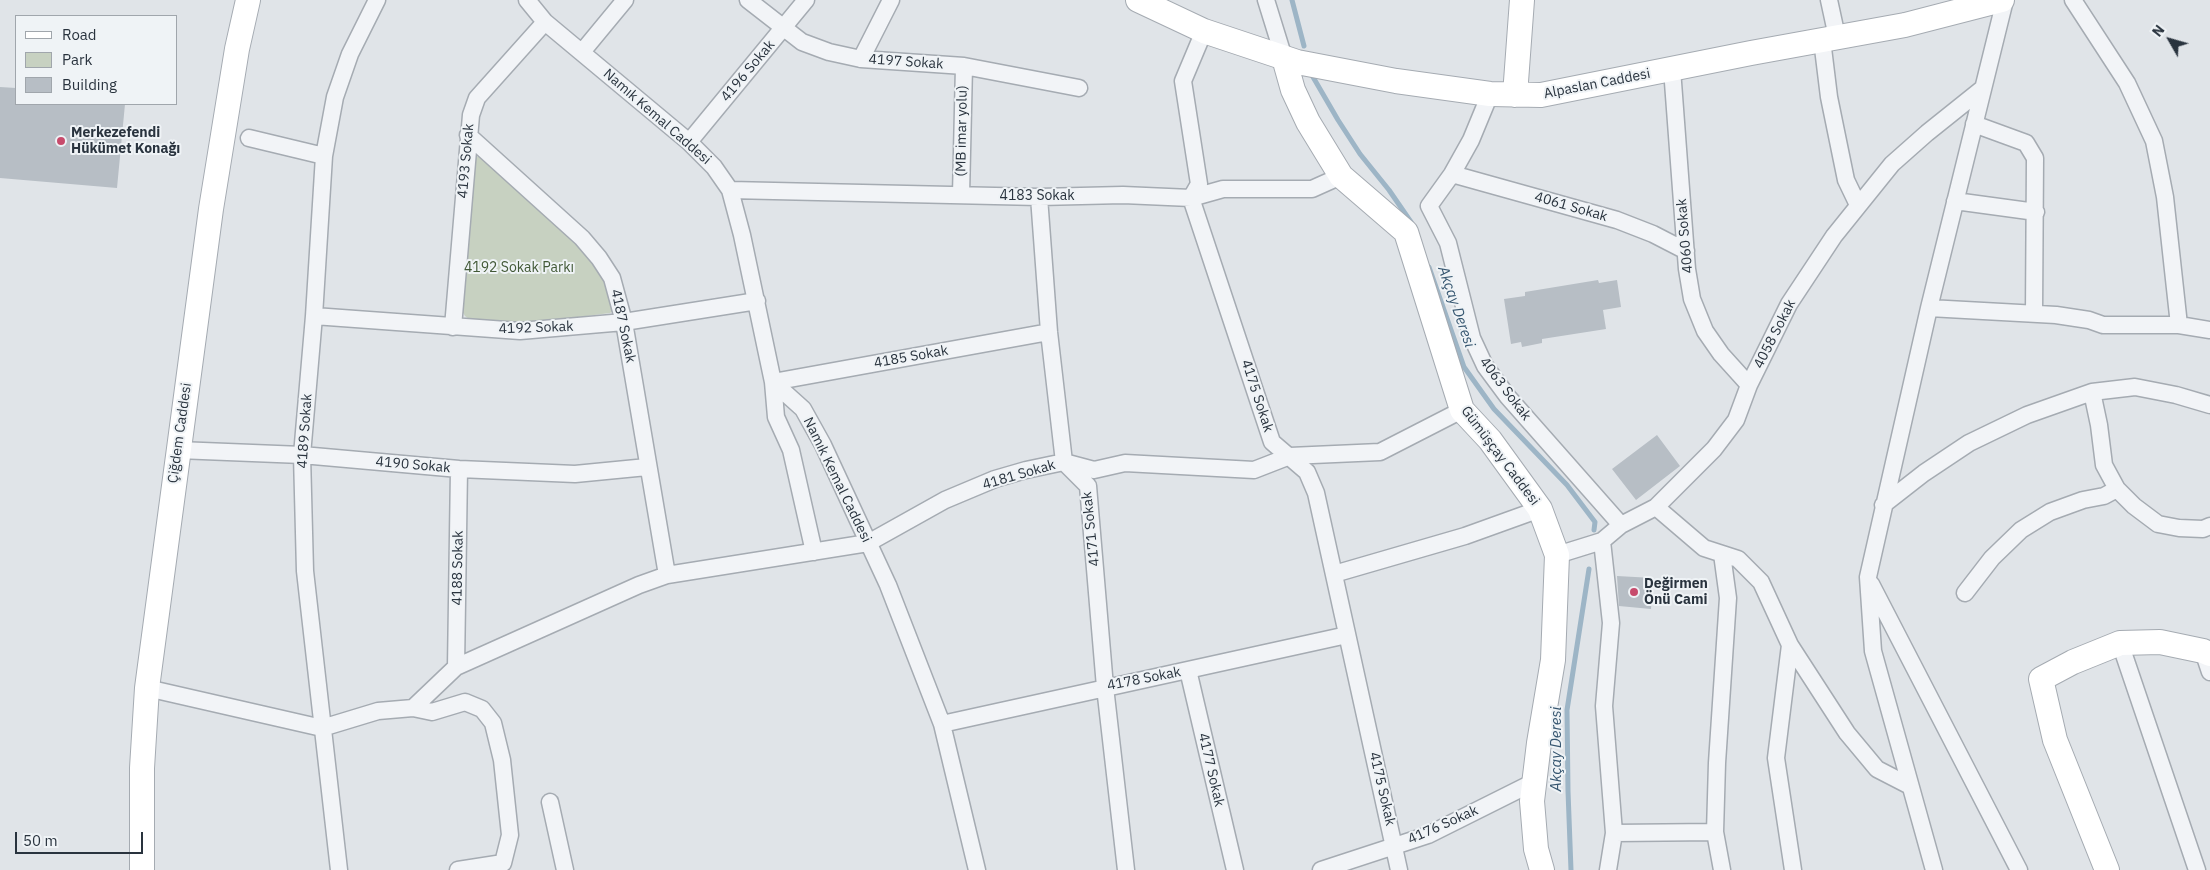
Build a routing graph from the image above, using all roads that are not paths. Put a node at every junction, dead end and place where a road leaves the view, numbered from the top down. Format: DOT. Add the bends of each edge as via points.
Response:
graph roads {
  1 [pos="248,0"];
  2 [pos="377,0"];
  3 [pos="527,0"];
  4 [pos="625,0"];
  5 [pos="748,0"];
  6 [pos="806,0"];
  7 [pos="891,0"];
  8 [pos="1138,0"];
  9 [pos="1266,0"];
  10 [pos="1522,0"];
  11 [pos="1829,0"];
  12 [pos="2004,0"];
  13 [pos="2073,0"];
  14 [pos="545,22"];
  15 [pos="784,29"];
  16 [pos="1204,31"];
  17 [pos="1829,38"];
  18 [pos="582,52"];
  19 [pos="1284,58"];
  20 [pos="861,59"];
  21 [pos="964,66"];
  22 [pos="1672,69"];
  23 [pos="1079,88"];
  24 [pos="1982,89"];
  25 [pos="1490,94"];
  26 [pos="1514,95"];
  27 [pos="1974,124"];
  28 [pos="468,135"];
  29 [pos="249,138"];
  30 [pos="689,142"];
  31 [pos="324,156"];
  32 [pos="1452,174"];
  33 [pos="1341,176"];
  34 [pos="730,190"];
  35 [pos="961,195"];
  36 [pos="1039,197"];
  37 [pos="1191,198"];
  38 [pos="1955,201"];
  39 [pos="1858,205"];
  40 [pos="2036,212"];
  41 [pos="1686,251"];
  42 [pos="757,301"];
  43 [pos="1929,308"];
  44 [pos="2034,313"];
  45 [pos="314,316"];
  46 [pos="624,322"];
  47 [pos="2179,325"];
  48 [pos="453,326"];
  49 [pos="2210,330"];
  50 [pos="1049,332"];
  51 [pos="773,382"];
  52 [pos="1749,385"];
  53 [pos="2092,392"];
  54 [pos="2210,405"];
  55 [pos="1462,410"];
  56 [pos="178,450"];
  57 [pos="302,455"];
  58 [pos="1290,456"];
  59 [pos="1064,462"];
  60 [pos="647,467"];
  61 [pos="459,469"];
  62 [pos="2117,489"];
  63 [pos="1883,505"];
  64 [pos="1656,507"];
  65 [pos="1540,509"];
  66 [pos="1621,526"];
  67 [pos="2210,526"];
  68 [pos="1602,541"];
  69 [pos="868,543"];
  70 [pos="814,552"];
  71 [pos="1722,554"];
  72 [pos="1557,555"];
  73 [pos="1334,574"];
  74 [pos="667,575"];
  75 [pos="1868,577"];
  76 [pos="1965,593"];
  77 [pos="1347,635"];
  78 [pos="2120,643"];
  79 [pos="1790,644"];
  80 [pos="2208,659"];
  81 [pos="456,667"];
  82 [pos="1188,670"];
  83 [pos="1105,687"];
  84 [pos="147,688"];
  85 [pos="413,708"];
  86 [pos="942,724"];
  87 [pos="322,728"];
  88 [pos="1534,782"];
  89 [pos="1910,786"];
  90 [pos="550,802"];
  91 [pos="1715,832"];
  92 [pos="1614,833"];
  93 [pos="1395,846"];
  94 [pos="142,870"];
  95 [pos="339,870"];
  96 [pos="458,870"];
  97 [pos="565,870"];
  98 [pos="977,870"];
  99 [pos="1126,870"];
  100 [pos="1235,870"];
  101 [pos="1321,870"];
  102 [pos="1399,870"];
  103 [pos="1542,870"];
  104 [pos="1608,870"];
  105 [pos="1722,870"];
  106 [pos="1793,870"];
  107 [pos="1934,870"];
  108 [pos="2019,870"];
  109 [pos="2107,870"];
  110 [pos="2198,870"];
  1 -- 56 [label="street, Çiğdem Caddesi" via="222,130"];
  2 -- 31 [label="street, 4189 Sokak" via="350,54 335,97"];
  3 -- 14 [label="street, Namık Kemal Caddesi"];
  4 -- 18 [label="street"];
  5 -- 15 [label="street, 4197 Sokak"];
  6 -- 15 [label="street, 4196 Sokak"];
  7 -- 20 [label="street"];
  8 -- 16 [label="street, Alpaslan Caddesi"];
  9 -- 19 [label="street"];
  10 -- 26 [label="street"];
  11 -- 17 [label="street"];
  12 -- 17 [label="street, Alpaslan Caddesi" via="1905,25"];
  12 -- 24 [label="street"];
  13 -- 47 [label="street" via="2127,83 2154,142"];
  14 -- 18 [label="street, Namık Kemal Caddesi"];
  14 -- 28 [label="street, 4193 Sokak" via="478,98"];
  15 -- 20 [label="street, 4197 Sokak" via="802,42"];
  15 -- 30 [label="street, 4196 Sokak"];
  16 -- 19 [label="street, Alpaslan Caddesi"];
  16 -- 37 [label="street" via="1183,81 1199,184"];
  17 -- 22 [label="street, Alpaslan Caddesi"];
  17 -- 39 [label="street" via="1829,97 1846,180"];
  18 -- 30 [label="street, Namık Kemal Caddesi"];
  19 -- 25 [label="street, Alpaslan Caddesi" via="1396,81"];
  19 -- 33 [label="street, Gümüşçay Caddesi" via="1292,90"];
  20 -- 21 [label="street, 4197 Sokak"];
  21 -- 23 [label="street, 4197 Sokak"];
  21 -- 35 [label="street, (MB imar yolu)"];
  22 -- 26 [label="street, Alpaslan Caddesi" via="1541,96"];
  22 -- 41 [label="street, 4060 Sokak"];
  24 -- 27 [label="street"];
  24 -- 39 [label="street, 4058 Sokak" via="1892,164"];
  25 -- 26 [label="street, Alpaslan Caddesi"];
  25 -- 32 [label="street, 4063 Sokak" via="1471,140"];
  27 -- 38 [label="street"];
  27 -- 40 [label="street" via="2026,143 2035,158"];
  28 -- 46 [label="street, 4187 Sokak" via="600,258 612,278"];
  28 -- 48 [label="street, 4193 Sokak"];
  29 -- 31 [label="street"];
  30 -- 34 [label="street, Namık Kemal Caddesi" via="714,167"];
  31 -- 45 [label="street, 4189 Sokak"];
  32 -- 41 [label="street, 4061 Sokak" via="1617,220"];
  32 -- 66 [label="street, 4063 Sokak" via="1429,206 1448,243 1478,352 1508,397"];
  33 -- 37 [label="street, 4183 Sokak" via="1312,189 1223,190"];
  33 -- 55 [label="street, Gümüşçay Caddesi" via="1406,232"];
  34 -- 35 [label="street, 4183 Sokak"];
  34 -- 42 [label="street, Namık Kemal Caddesi"];
  35 -- 36 [label="street, 4183 Sokak"];
  36 -- 37 [label="street, 4183 Sokak" via="1123,195"];
  36 -- 50 [label="street"];
  37 -- 58 [label="street, 4175 Sokak" via="1272,442"];
  38 -- 40 [label="street"];
  38 -- 43 [label="street"];
  39 -- 52 [label="street, 4058 Sokak" via="1804,279"];
  40 -- 44 [label="street"];
  41 -- 52 [label="street, 4060 Sokak" via="1692,299 1705,330"];
  42 -- 46 [label="street, 4192 Sokak"];
  42 -- 51 [label="street, Namık Kemal Caddesi"];
  43 -- 44 [label="street"];
  43 -- 63 [label="street"];
  44 -- 47 [label="street" via="2089,320 2103,325"];
  45 -- 48 [label="street, 4192 Sokak"];
  45 -- 57 [label="street, 4189 Sokak"];
  46 -- 48 [label="street, 4192 Sokak" via="520,331"];
  46 -- 60 [label="street, 4187 Sokak"];
  47 -- 49 [label="street"];
  50 -- 51 [label="street, 4185 Sokak"];
  50 -- 59 [label="street"];
  51 -- 69 [label="street, Namık Kemal Caddesi" via="804,409"];
  51 -- 70 [label="street" via="776,417 791,450"];
  52 -- 64 [label="street, 4058 Sokak" via="1736,420 1720,442"];
  53 -- 54 [label="street" via="2135,387"];
  53 -- 62 [label="street" via="2104,465"];
  53 -- 63 [label="street" via="2027,415 1969,443"];
  55 -- 58 [label="street, 4181 Sokak" via="1380,452"];
  55 -- 65 [label="street, Gümüşçay Caddesi" via="1490,440"];
  56 -- 57 [label="street, 4190 Sokak"];
  56 -- 84 [label="street, Çiğdem Caddesi"];
  57 -- 61 [label="street, 4190 Sokak"];
  57 -- 87 [label="street, 4189 Sokak" via="305,571"];
  58 -- 59 [label="street, 4181 Sokak" via="1254,470 1124,463 1094,470"];
  58 -- 73 [label="street, 4175 Sokak" via="1307,472 1316,492"];
  59 -- 69 [label="street, 4181 Sokak" via="995,479 946,500"];
  59 -- 83 [label="street, 4171 Sokak" via="1088,486"];
  60 -- 61 [label="street, 4190 Sokak" via="574,474"];
  60 -- 74 [label="street, 4187 Sokak"];
  61 -- 81 [label="street, 4188 Sokak"];
  62 -- 67 [label="street" via="2158,524 2204,529"];
  62 -- 76 [label="street" via="2050,512 2021,530 1992,558"];
  63 -- 75 [label="street"];
  64 -- 66 [label="street, 4058 Sokak"];
  64 -- 71 [label="street" via="1704,548"];
  65 -- 72 [label="street, Gümüşçay Caddesi"];
  65 -- 73 [label="street" via="1465,536"];
  66 -- 68 [label="street, 4058 Sokak"];
  68 -- 72 [label="street, 4058 Sokak"];
  68 -- 92 [label="street" via="1611,623 1604,706"];
  69 -- 70 [label="street, 4181 Sokak"];
  69 -- 86 [label="street, Namık Kemal Caddesi" via="888,585"];
  70 -- 74 [label="street, 4181 Sokak"];
  71 -- 79 [label="street" via="1738,559 1761,582"];
  71 -- 91 [label="street" via="1728,598"];
  72 -- 88 [label="street, Gümüşçay Caddesi" via="1553,660"];
  73 -- 77 [label="street, 4175 Sokak"];
  74 -- 81 [label="street, 4181 Sokak" via="604,599"];
  75 -- 89 [label="street" via="1873,651"];
  75 -- 108 [label="street"];
  77 -- 82 [label="street, 4178 Sokak"];
  77 -- 93 [label="street, 4175 Sokak"];
  78 -- 80 [label="street" via="2160,642"];
  78 -- 109 [label="street" via="2041,678 2055,740"];
  78 -- 110 [label="street"];
  79 -- 89 [label="street" via="1847,733 1877,769"];
  79 -- 106 [label="street" via="1776,758"];
  81 -- 85 [label="street, 4181 Sokak"];
  82 -- 83 [label="street, 4178 Sokak"];
  82 -- 100 [label="street, 4177 Sokak"];
  83 -- 86 [label="street, 4178 Sokak"];
  83 -- 99 [label="street, 4171 Sokak"];
  84 -- 87 [label="street"];
  84 -- 94 [label="street, Çiğdem Caddesi" via="142,768"];
  85 -- 87 [label="street" via="378,711"];
  85 -- 96 [label="street" via="432,712 466,702 482,708 493,723 502,760 510,835 504,863"];
  86 -- 98 [label="street, Namık Kemal Caddesi"];
  87 -- 95 [label="street, 4189 Sokak"];
  88 -- 93 [label="street, 4176 Sokak" via="1428,835"];
  88 -- 103 [label="street, Gümüşçay Caddesi" via="1532,801 1536,850"];
  89 -- 107 [label="street"];
  90 -- 97 [label="street"];
  91 -- 92 [label="street"];
  91 -- 105 [label="street"];
  92 -- 104 [label="street"];
  93 -- 101 [label="street, 4176 Sokak"];
  93 -- 102 [label="street, 4175 Sokak"];
}
